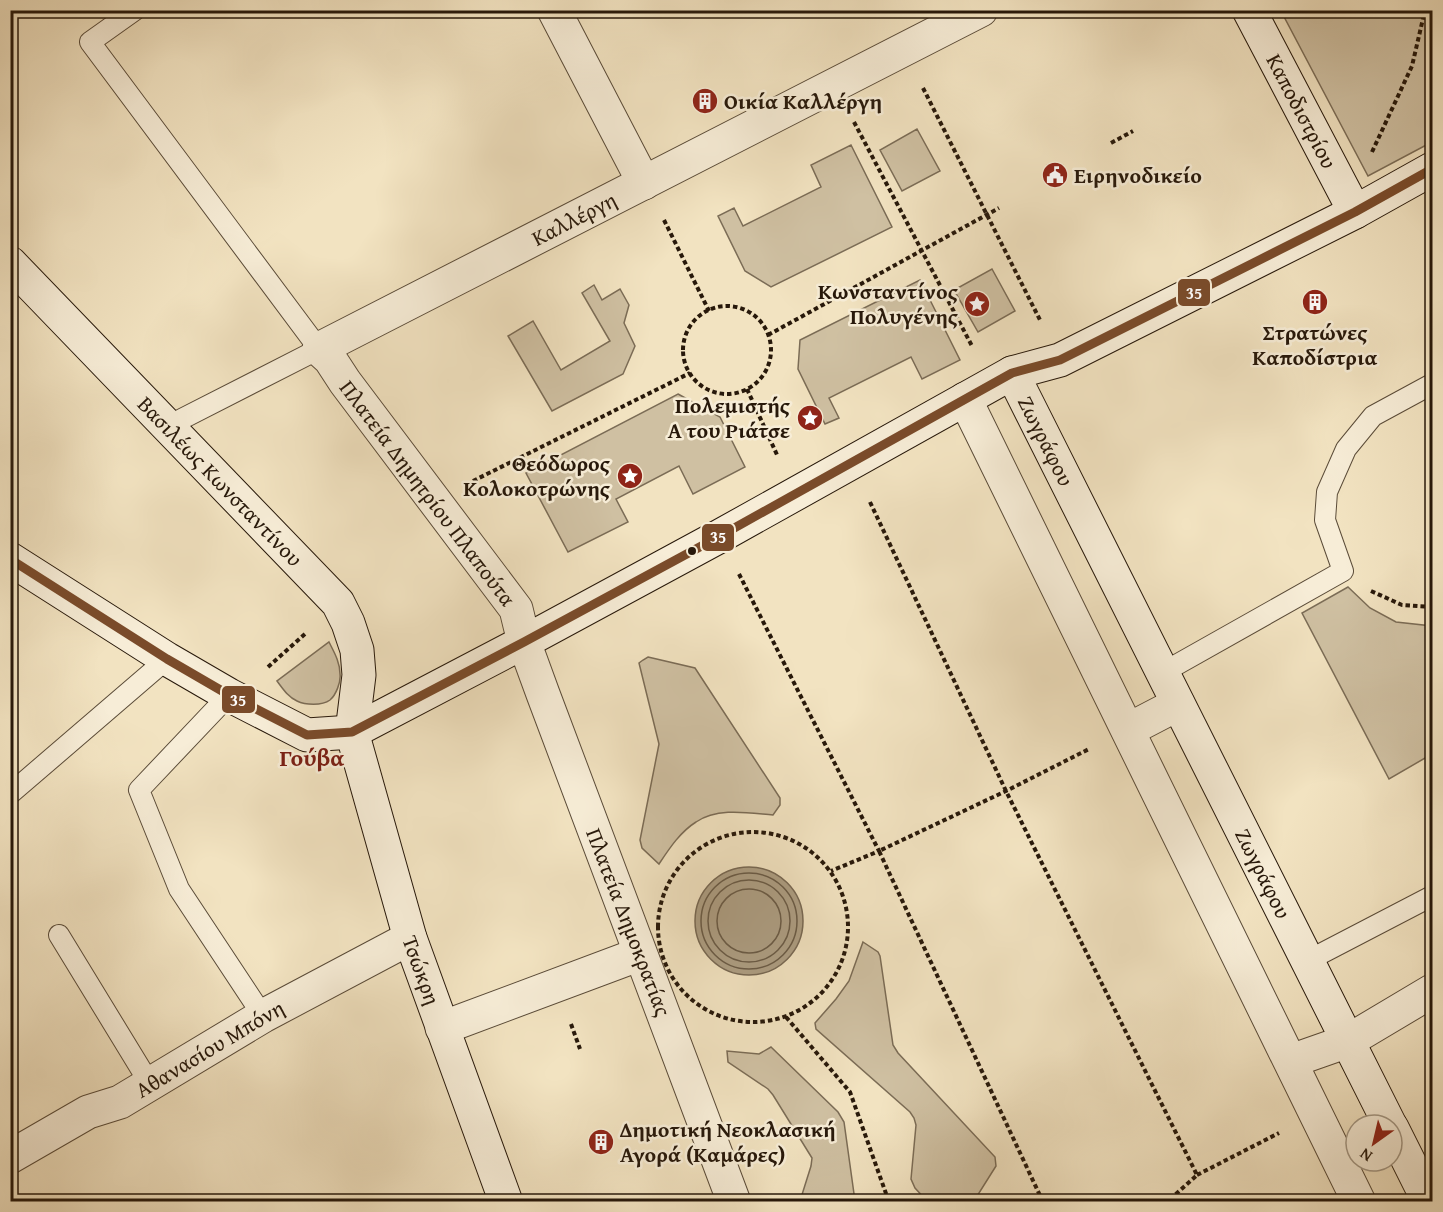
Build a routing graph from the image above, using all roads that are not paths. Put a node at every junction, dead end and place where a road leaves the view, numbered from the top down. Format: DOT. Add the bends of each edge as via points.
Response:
graph roads {
  1 [pos="135,10"];
  2 [pos="554,10"];
  3 [pos="981,10"];
  4 [pos="1249,10"];
  5 [pos="1432,169"];
  6 [pos="644,183"];
  7 [pos="1352,206"];
  8 [pos="10,263"];
  9 [pos="320,349"];
  10 [pos="1432,384"];
  11 [pos="989,386"];
  12 [pos="168,426"];
  13 [pos="10,560"];
  14 [pos="524,642"];
  15 [pos="167,659"];
  16 [pos="1162,673"];
  17 [pos="229,695"];
  18 [pos="1178,704"];
  19 [pos="1128,730"];
  20 [pos="352,732"];
  21 [pos="10,794"];
  22 [pos="1432,896"];
  23 [pos="59,935"];
  24 [pos="410,938"];
  25 [pos="640,954"];
  26 [pos="1308,961"];
  27 [pos="1432,991"];
  28 [pos="263,1016"];
  29 [pos="442,1028"];
  30 [pos="1348,1041"];
  31 [pos="1291,1061"];
  32 [pos="150,1084"];
  33 [pos="1384,1113"];
  34 [pos="1404,1152"];
  35 [pos="10,1157"];
  36 [pos="506,1202"];
  37 [pos="734,1202"];
  38 [pos="1359,1202"];
  39 [pos="1429,1202"];
  1 -- 9 [label="lane" via="90,42"];
  2 -- 6 [label="street"];
  3 -- 6 [label="street, Καλλέργη"];
  4 -- 7 [label="street, Καποδιστρίου"];
  5 -- 7 [label="street"];
  6 -- 9 [label="street, Καλλέργη"];
  7 -- 11 [label="street" via="1060,360"];
  8 -- 12 [label="street, Βασιλέως Κωνσταντίνου"];
  9 -- 12 [label="lane, Καλλέργη"];
  9 -- 14 [label="street, Πλατεία Δημητρίου Πλαπούτα" via="516,609"];
  10 -- 16 [label="lane" via="1373,416 1346,448 1327,492 1325,520 1343,571"];
  11 -- 14 [label="street"];
  11 -- 16 [label="street, Ζωγράφου"];
  11 -- 19 [label="street"];
  12 -- 20 [label="street, Βασιλέως Κωνσταντίνου" via="338,603 357,650 359,675"];
  13 -- 15 [label="street"];
  14 -- 20 [label="street"];
  14 -- 25 [label="street, Πλατεία Δημοκρατίας"];
  15 -- 17 [label="street"];
  15 -- 21 [label="lane"];
  16 -- 18 [label="street, Ζωγράφου"];
  17 -- 20 [label="street" via="307,735"];
  17 -- 28 [label="lane" via="139,790 178,889"];
  18 -- 19 [label="street"];
  18 -- 26 [label="street, Ζωγράφου"];
  19 -- 31 [label="street"];
  20 -- 24 [label="street, Τσώκρη"];
  22 -- 26 [label="lane"];
  23 -- 32 [label="lane"];
  24 -- 28 [label="street, Αθανασίου Μπόνη"];
  24 -- 29 [label="street, Τσώκρη"];
  25 -- 29 [label="street"];
  25 -- 37 [label="street, Πλατεία Δημοκρατίας"];
  26 -- 30 [label="street, Ζωγράφου"];
  27 -- 30 [label="street"];
  28 -- 32 [label="street, Αθανασίου Μπόνη"];
  29 -- 36 [label="street, Τσώκρη"];
  30 -- 31 [label="street"];
  30 -- 33 [label="street, Ζωγράφου"];
  31 -- 38 [label="street"];
  32 -- 35 [label="street, Αθανασίου Μπόνη" via="120,1102 88,1112"];
  34 -- 39 [label="street, Ζωγράφου"];
}
